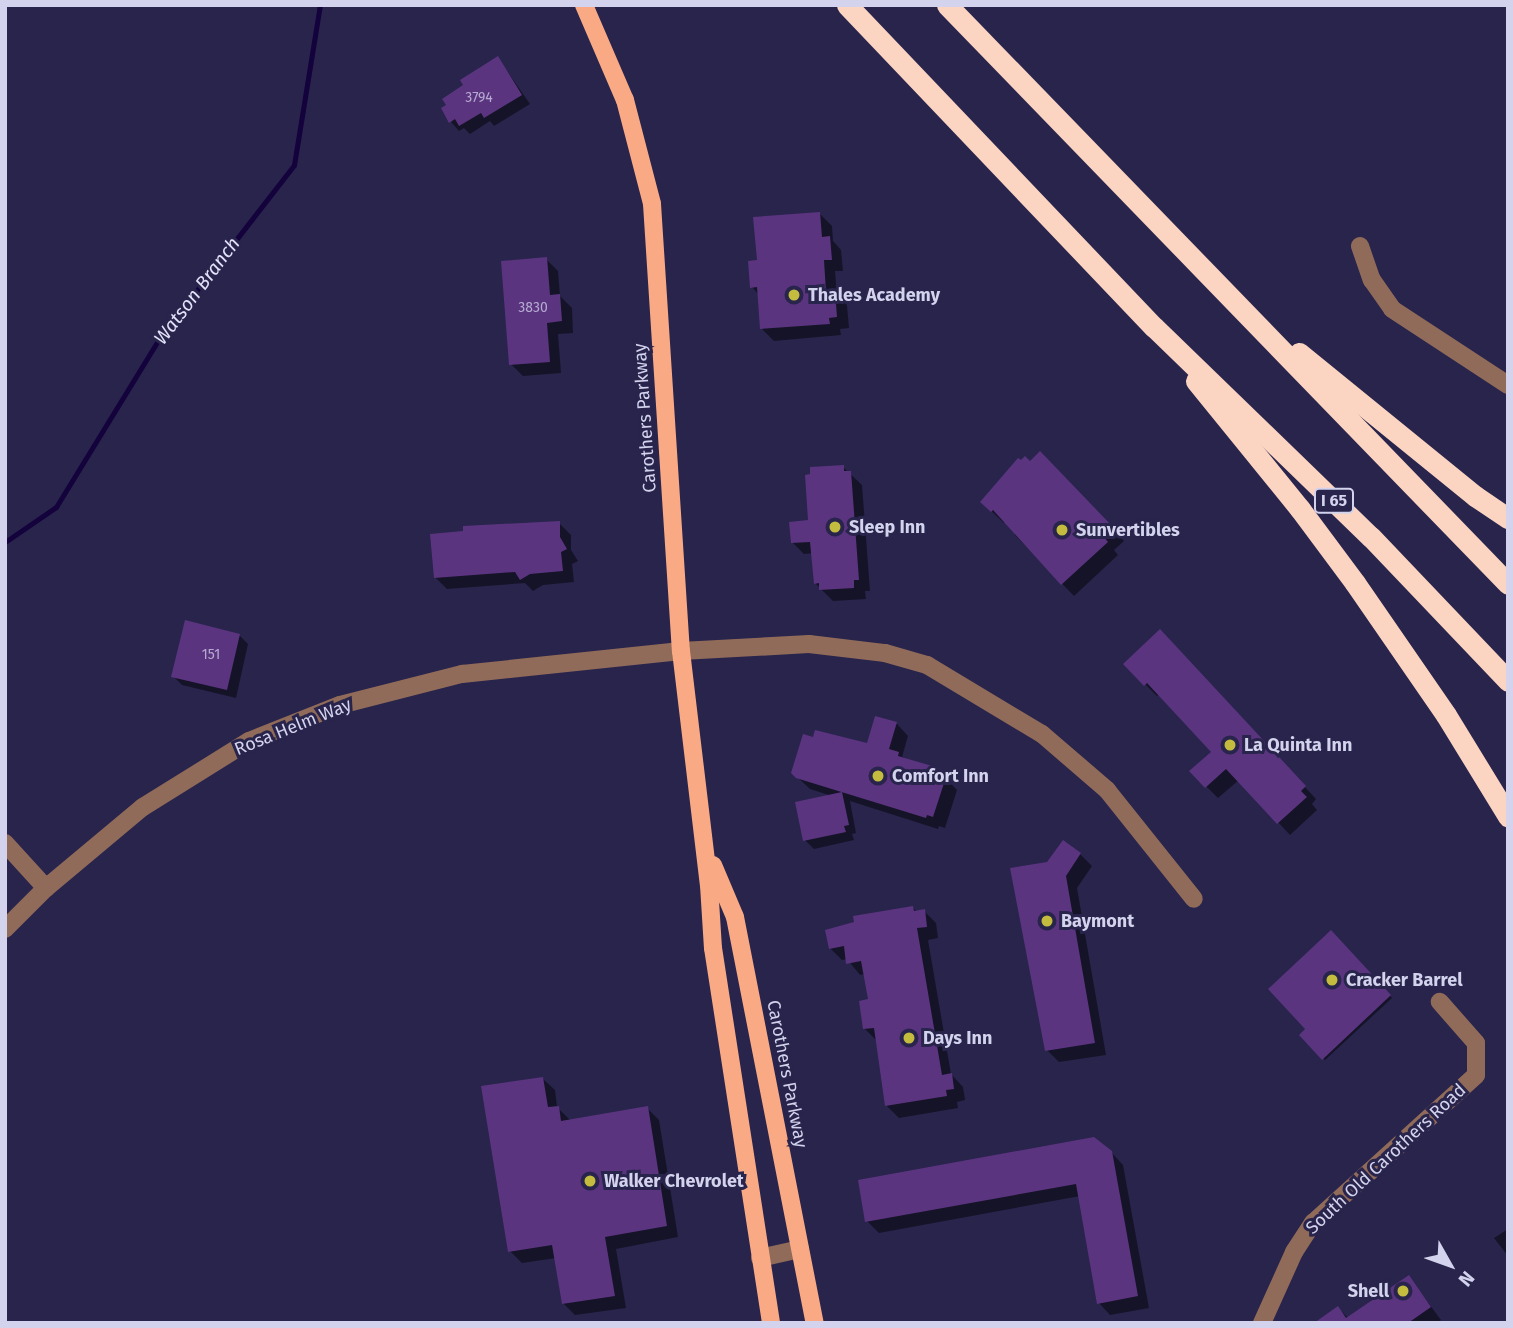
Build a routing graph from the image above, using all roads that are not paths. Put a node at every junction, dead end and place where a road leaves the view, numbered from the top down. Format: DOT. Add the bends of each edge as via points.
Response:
graph roads {
  1 [pos="584,5"];
  2 [pos="847,5"];
  3 [pos="947,5"];
  4 [pos="1360,246"];
  5 [pos="1224,292"];
  6 [pos="1154,327"];
  7 [pos="1508,385"];
  8 [pos="1508,518"];
  9 [pos="1508,584"];
  10 [pos="681,651"];
  11 [pos="1508,681"];
  12 [pos="1508,816"];
  13 [pos="702,839"];
  14 [pos="5,843"];
  15 [pos="46,888"];
  16 [pos="1194,899"];
  17 [pos="5,929"];
  18 [pos="1440,1002"];
  19 [pos="800,1249"];
  20 [pos="760,1258"];
  21 [pos="771,1323"];
  22 [pos="814,1323"];
  23 [pos="1262,1323"];
  1 -- 10 [label="main road, Carothers Parkway" via="625,100 652,204"];
  2 -- 6 [label="highway, I 65"];
  3 -- 5 [label="highway"];
  4 -- 7 [label="street" via="1372,280 1392,309"];
  5 -- 8 [label="highway"];
  5 -- 9 [label="highway"];
  6 -- 11 [label="highway, I 65" via="1371,537"];
  6 -- 12 [label="highway" via="1355,583 1446,715"];
  10 -- 13 [label="main road, Carothers Parkway"];
  10 -- 15 [label="street, Rosa Helm Way" via="462,674 340,705 248,741 143,807"];
  10 -- 16 [label="street, Rosa Helm Way" via="809,644 885,653 927,665 1042,734 1107,790"];
  13 -- 19 [label="main road, Carothers Parkway" via="735,917"];
  13 -- 20 [label="main road, Carothers Parkway" via="713,948"];
  14 -- 15 [label="street"];
  15 -- 17 [label="street, Rosa Helm Way"];
  18 -- 23 [label="street, South Old Carothers Road" via="1476,1042 1476,1075 1313,1223 1294,1252"];
  19 -- 20 [label="street"];
  19 -- 22 [label="main road, Carothers Parkway"];
  20 -- 21 [label="main road, Carothers Parkway"];
}
